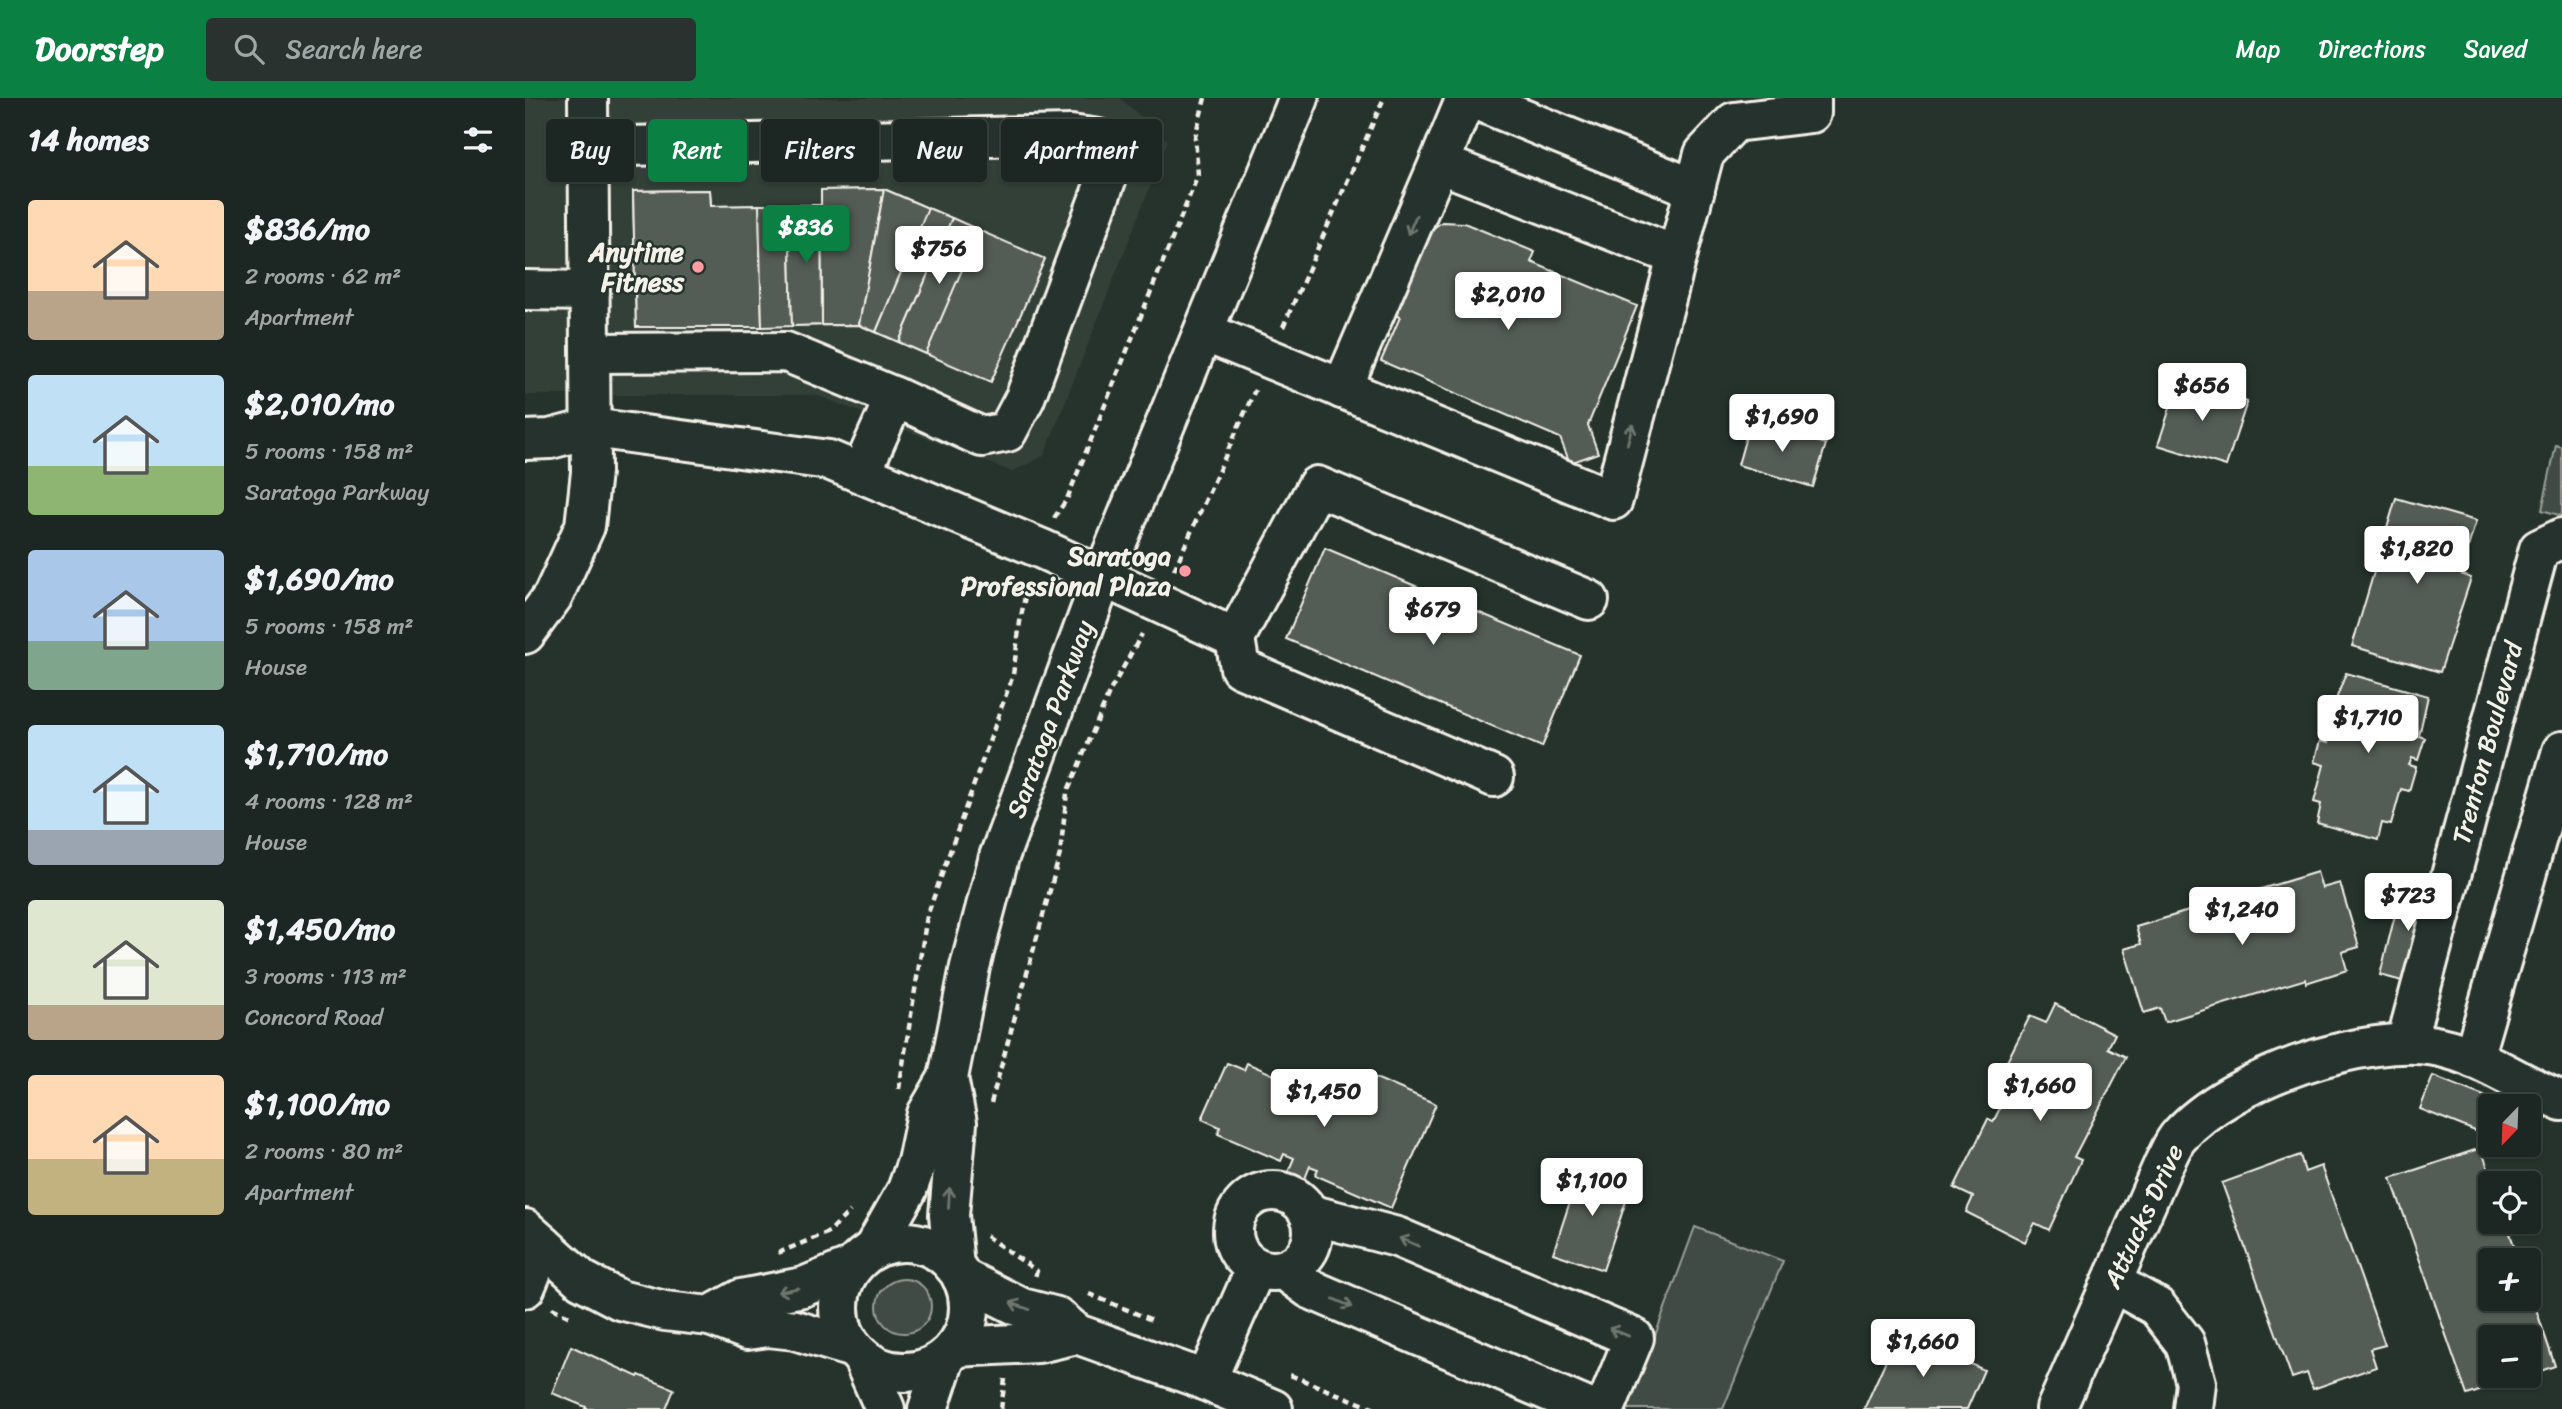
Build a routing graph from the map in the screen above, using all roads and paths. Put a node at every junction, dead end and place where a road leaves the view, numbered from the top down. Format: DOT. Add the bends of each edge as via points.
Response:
graph roads {
  1 [pos="588,98"];
  2 [pos="1205,98"];
  3 [pos="1300,98"];
  4 [pos="1384,98"];
  5 [pos="1469,98"];
  6 [pos="1811,98"];
  7 [pos="588,119"];
  8 [pos="634,146"];
  9 [pos="1439,163"];
  10 [pos="589,182"];
  11 [pos="1695,189"];
  12 [pos="1677,256"];
  13 [pos="525,290"];
  14 [pos="590,291"];
  15 [pos="1204,332"];
  16 [pos="591,353"];
  17 [pos="1269,359"];
  18 [pos="1342,389"];
  19 [pos="895,397"];
  20 [pos="593,428"];
  21 [pos="525,440"];
  22 [pos="861,473"];
  23 [pos="2562,538"];
  24 [pos="1042,549"];
  25 [pos="1104,576"];
  26 [pos="1589,600"];
  27 [pos="1160,602"];
  28 [pos="525,634"];
  29 [pos="1235,638"];
  30 [pos="2562,751"];
  31 [pos="1494,777"];
  32 [pos="2406,1043"];
  33 [pos="2473,1058"];
  34 [pos="949,1078"];
  35 [pos="897,1097"];
  36 [pos="2562,1101"];
  37 [pos="989,1110"];
  38 [pos="858,1201"];
  39 [pos="1310,1214"];
  40 [pos="986,1224"];
  41 [pos="534,1237"];
  42 [pos="768,1257"];
  43 [pos="863,1258"];
  44 [pos="1270,1269"];
  45 [pos="958,1272"];
  46 [pos="1033,1282"];
  47 [pos="2112,1282"];
  48 [pos="525,1288"];
  49 [pos="710,1316"];
  50 [pos="1077,1334"];
  51 [pos="950,1353"];
  52 [pos="858,1354"];
  53 [pos="1006,1376"];
  54 [pos="1206,1381"];
  55 [pos="885,1409"];
  56 [pos="928,1409"];
  57 [pos="1001,1409"];
  58 [pos="1273,1409"];
  59 [pos="1590,1409"];
  60 [pos="1605,1409"];
  61 [pos="2056,1409"];
  62 [pos="2193,1409"];
  1 -- 7 [label="street"];
  2 -- 24 [label="path" via="1195,137 1198,175 1067,499 1052,521"];
  3 -- 15 [label="street, Saratoga Parkway"];
  4 -- 17 [label="path"];
  5 -- 9 [label="street"];
  5 -- 11 [label="street"];
  6 -- 11 [label="street" via="1811,113 1734,122 1704,154"];
  8 -- 19 [label="street" via="1071,135 1099,139 1116,153 1025,398 1007,432 982,438"];
  9 -- 12 [label="street"];
  9 -- 18 [label="street, one-way"];
  10 -- 14 [label="street"];
  11 -- 12 [label="street"];
  18 -- 12 [label="street, one-way" via="1612,500"];
  13 -- 14 [label="street"];
  14 -- 16 [label="street"];
  15 -- 17 [label="street"];
  15 -- 25 [label="street, Saratoga Parkway"];
  16 -- 19 [label="street" via="786,352"];
  16 -- 20 [label="street"];
  17 -- 18 [label="street"];
  17 -- 27 [label="path"];
  19 -- 22 [label="street"];
  20 -- 21 [label="street"];
  20 -- 22 [label="street" via="829,460"];
  20 -- 28 [label="street" via="585,526 553,596"];
  22 -- 24 [label="street"];
  23 -- 32 [label="street, Trenton Boulevard" via="2539,549"];
  24 -- 25 [label="street"];
  24 -- 35 [label="path" via="1029,578 1013,675 927,916"];
  25 -- 27 [label="street"];
  25 -- 34 [label="street, Saratoga Parkway" via="999,857 970,967"];
  26 -- 29 [label="street" via="1317,486"];
  27 -- 29 [label="street"];
  27 -- 37 [label="path" via="1110,691 1067,793 1060,854"];
  29 -- 31 [label="street" via="1240,668"];
  30 -- 33 [label="street"];
  32 -- 33 [label="street, Attucks Drive" via="2441,1047"];
  32 -- 47 [label="street, Attucks Drive" via="2368,1046 2319,1058 2236,1092 2200,1115 2178,1136"];
  33 -- 36 [label="street, Attucks Drive"];
  34 -- 43 [label="street, Saratoga Parkway" via="927,1114 907,1190"];
  45 -- 34 [label="street, Saratoga Parkway, one-way" via="949,1215 957,1123"];
  38 -- 42 [label="path" via="829,1232"];
  39 -- 44 [label="street" via="1312,1241 1306,1254 1296,1264"];
  39 -- 44 [label="street" via="1290,1195 1276,1191 1252,1197 1243,1205 1236,1215 1234,1240 1246,1261"];
  60 -- 39 [label="street, one-way" via="1634,1338 1397,1237"];
  40 -- 46 [label="path" via="986,1236 1037,1270"];
  41 -- 48 [label="street"];
  41 -- 49 [label="street" via="582,1280 620,1300"];
  43 -- 45 [label="street" via="903,1241 917,1243 932,1248"];
  43 -- 49 [label="street, one-way" via="803,1287 741,1299"];
  43 -- 52 [label="street" via="844,1279 838,1307 845,1336"];
  44 -- 54 [label="street"];
  44 -- 59 [label="street, one-way"];
  50 -- 45 [label="street, one-way" via="1057,1317 1023,1308"];
  45 -- 51 [label="street" via="969,1306 963,1335"];
  47 -- 61 [label="street, Attucks Drive"];
  47 -- 62 [label="street" via="2157,1307 2185,1343 2196,1383"];
  49 -- 52 [label="street" via="747,1330 795,1330"];
  50 -- 51 [label="street"];
  50 -- 54 [label="street"];
  51 -- 52 [label="street" via="933,1366 904,1372 890,1371"];
  51 -- 56 [label="street"];
  52 -- 55 [label="street"];
  53 -- 57 [label="path"];
  54 -- 58 [label="street"];
}
